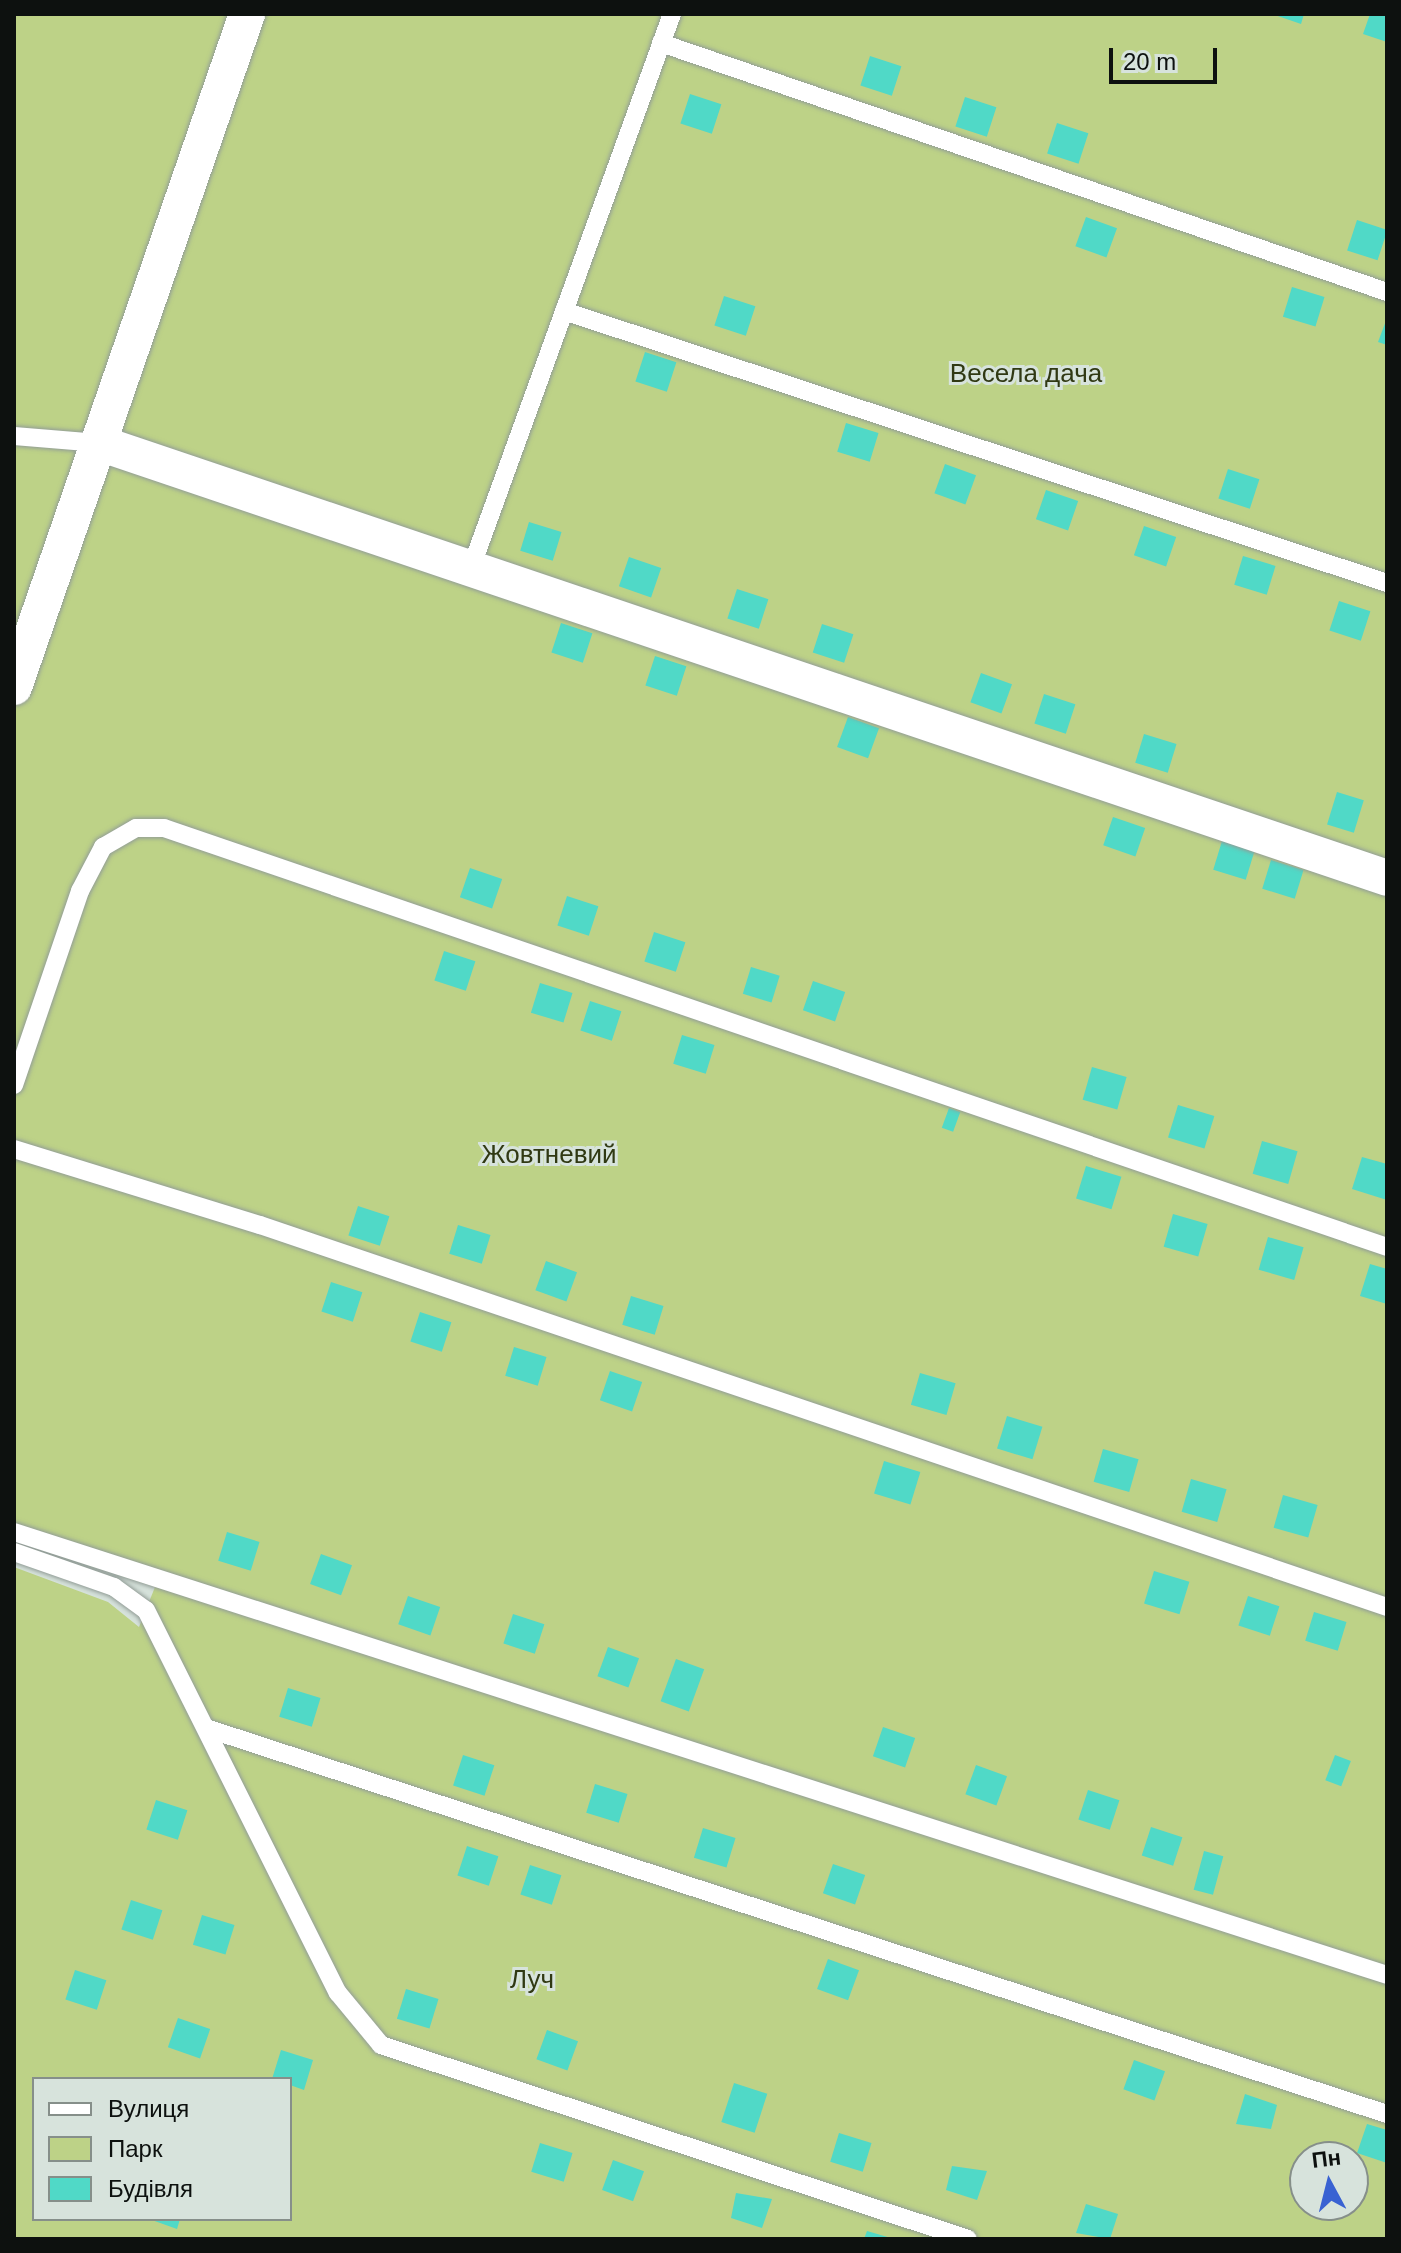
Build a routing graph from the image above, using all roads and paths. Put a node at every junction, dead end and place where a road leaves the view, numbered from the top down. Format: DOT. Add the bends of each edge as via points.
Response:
graph roads {
  1 [pos="247,14"];
  2 [pos="672,14"];
  3 [pos="661,43"];
  4 [pos="1387,292"];
  5 [pos="564,311"];
  6 [pos="14,436"];
  7 [pos="99,443"];
  8 [pos="471,568"];
  9 [pos="1387,583"];
  10 [pos="14,687"];
  11 [pos="1387,878"];
  12 [pos="14,1085"];
  13 [pos="14,1149"];
  14 [pos="1387,1247"];
  15 [pos="14,1532"];
  16 [pos="14,1552"];
  17 [pos="1387,1607"];
  18 [pos="209,1729"];
  19 [pos="1387,1975"];
  20 [pos="1387,2114"];
  21 [pos="968,2239"];
  1 -- 7 [label="street"];
  2 -- 3 [label="lane"];
  3 -- 4 [label="lane"];
  3 -- 5 [label="lane"];
  5 -- 8 [label="lane"];
  5 -- 9 [label="lane"];
  6 -- 7 [label="lane"];
  7 -- 8 [label="street"];
  7 -- 10 [label="street"];
  8 -- 11 [label="street"];
  12 -- 14 [label="lane" via="80,891 103,847 136,828 164,828"];
  13 -- 17 [label="lane" via="260,1225"];
  15 -- 19 [label="lane"];
  16 -- 18 [label="lane" via="114,1587 146,1610"];
  18 -- 20 [label="lane"];
  18 -- 21 [label="lane" via="338,1993 381,2045"];
}
